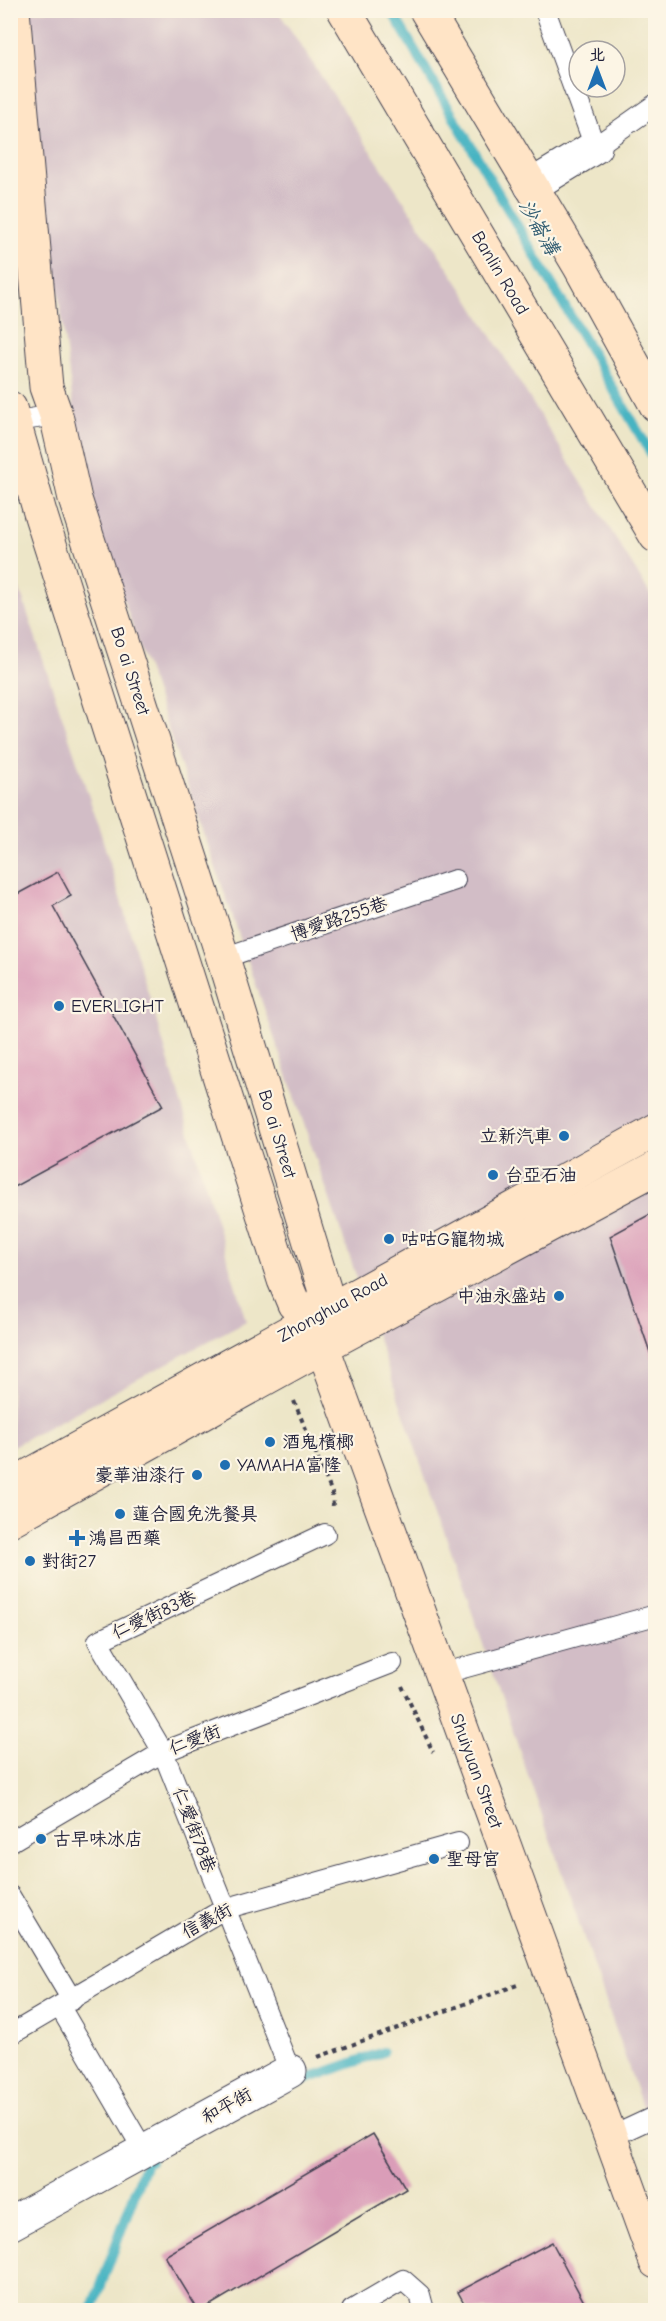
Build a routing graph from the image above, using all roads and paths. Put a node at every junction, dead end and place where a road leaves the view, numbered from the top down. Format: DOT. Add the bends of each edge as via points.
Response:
graph roads {
  1 [pos="13,10"];
  2 [pos="344,10"];
  3 [pos="426,10"];
  4 [pos="545,10"];
  5 [pos="656,104"];
  6 [pos="595,147"];
  7 [pos="531,186"];
  8 [pos="656,405"];
  9 [pos="56,415"];
  10 [pos="11,417"];
  11 [pos="656,536"];
  12 [pos="455,880"];
  13 [pos="224,958"];
  14 [pos="656,1130"];
  15 [pos="656,1168"];
  16 [pos="317,1333"];
  17 [pos="292,1397"];
  18 [pos="10,1486"];
  19 [pos="10,1520"];
  20 [pos="326,1534"];
  21 [pos="656,1615"];
  22 [pos="392,1663"];
  23 [pos="441,1674"];
  24 [pos="428,1747"];
  25 [pos="163,1752"];
  26 [pos="13,1834"];
  27 [pos="458,1843"];
  28 [pos="10,1896"];
  29 [pos="224,1909"];
  30 [pos="550,1974"];
  31 [pos="66,2004"];
  32 [pos="10,2035"];
  33 [pos="300,2066"];
  34 [pos="656,2116"];
  35 [pos="611,2137"];
  36 [pos="144,2151"];
  37 [pos="10,2224"];
  38 [pos="656,2262"];
  39 [pos="352,2310"];
  40 [pos="424,2310"];
  1 -- 9 [label="street, Bo ai Street" via="46,387"];
  2 -- 11 [label="street, Banlin Road"];
  3 -- 7 [label="street"];
  4 -- 6 [label="lane"];
  5 -- 6 [label="lane"];
  6 -- 7 [label="street"];
  7 -- 8 [label="street"];
  9 -- 10 [label="lane"];
  9 -- 13 [label="street, Bo ai Street" via="75,499"];
  10 -- 16 [label="street, Bo ai Street" via="284,1280 294,1304"];
  12 -- 13 [label="lane, 博愛路255巷"];
  13 -- 16 [label="street, Bo ai Street" via="324,1288"];
  14 -- 16 [label="street, Zhonghua Road"];
  15 -- 16 [label="street, Zhonghua Road"];
  16 -- 18 [label="street, Zhonghua Road"];
  16 -- 19 [label="street, Zhonghua Road"];
  16 -- 23 [label="street, Shuiyuan Street"];
  17 -- 20 [label="path" via="332,1493 334,1518"];
  20 -- 25 [label="lane, 仁愛街83巷" via="98,1641"];
  21 -- 23 [label="lane"];
  22 -- 24 [label="path"];
  22 -- 25 [label="lane, 仁愛街"];
  23 -- 30 [label="street, Shuiyuan Street"];
  25 -- 26 [label="lane, 仁愛街"];
  25 -- 29 [label="lane, 仁愛街78巷"];
  27 -- 29 [label="lane, 信義街"];
  28 -- 31 [label="lane"];
  29 -- 31 [label="lane, 信義街"];
  29 -- 33 [label="lane"];
  30 -- 33 [label="path"];
  30 -- 35 [label="street, Shuiyuan Street"];
  31 -- 32 [label="lane, 信義街"];
  31 -- 36 [label="lane"];
  33 -- 36 [label="street, 和平街"];
  34 -- 35 [label="lane"];
  35 -- 38 [label="street, Shuiyuan Street"];
  36 -- 37 [label="street, 和平街"];
  39 -- 40 [label="lane" via="403,2280 420,2295"];
}
